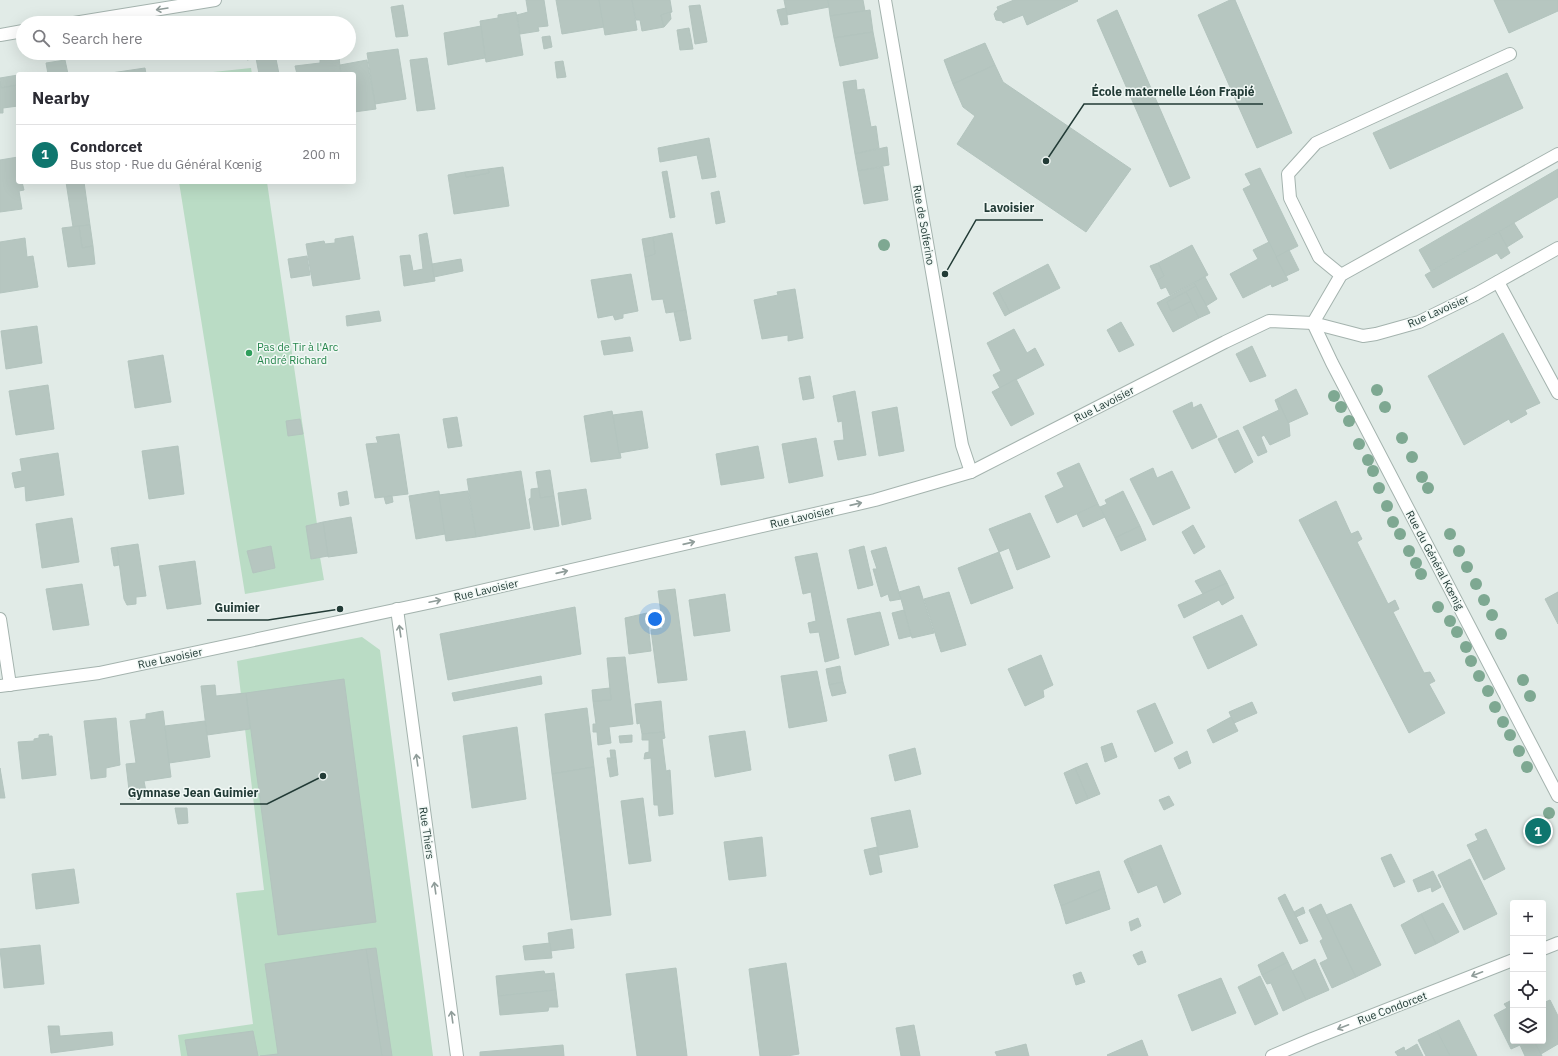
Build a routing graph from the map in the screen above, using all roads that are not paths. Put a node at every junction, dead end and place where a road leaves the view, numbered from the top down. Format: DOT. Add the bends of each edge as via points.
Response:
graph roads {
  1 [pos="215,0"];
  2 [pos="885,0"];
  3 [pos="117,16"];
  4 [pos="16,32"];
  5 [pos="0,35"];
  6 [pos="1510,54"];
  7 [pos="1558,154"];
  8 [pos="1558,248"];
  9 [pos="1341,275"];
  10 [pos="1498,282"];
  11 [pos="1313,323"];
  12 [pos="1558,393"];
  13 [pos="971,472"];
  14 [pos="397,609"];
  15 [pos="0,619"];
  16 [pos="5,685"];
  17 [pos="1558,796"];
  18 [pos="1558,943"];
  19 [pos="1546,947"];
  20 [pos="1510,961"];
  21 [pos="457,1056"];
  22 [pos="1272,1056"];
  1 -- 3 [label="street, one-way"];
  2 -- 13 [label="street, Rue de Solferino" via="962,445"];
  4 -- 5 [label="street"];
  6 -- 9 [label="street" via="1316,143 1288,174 1290,198 1319,257"];
  7 -- 9 [label="street"];
  8 -- 10 [label="street, Rue Lavoisier"];
  9 -- 11 [label="street"];
  10 -- 11 [label="street, Rue Lavoisier" via="1419,322 1376,334 1363,336"];
  10 -- 12 [label="street"];
  11 -- 13 [label="street, Rue Lavoisier" via="1269,321"];
  11 -- 17 [label="street, Rue du Général Kœnig"];
  14 -- 13 [label="street, Rue Lavoisier, one-way" via="876,500"];
  14 -- 16 [label="street, Rue Lavoisier" via="99,673"];
  21 -- 14 [label="street, Rue Thiers, one-way"];
  15 -- 16 [label="street"];
  18 -- 19 [label="street"];
  20 -- 22 [label="street, Rue Condorcet, one-way"];
}
